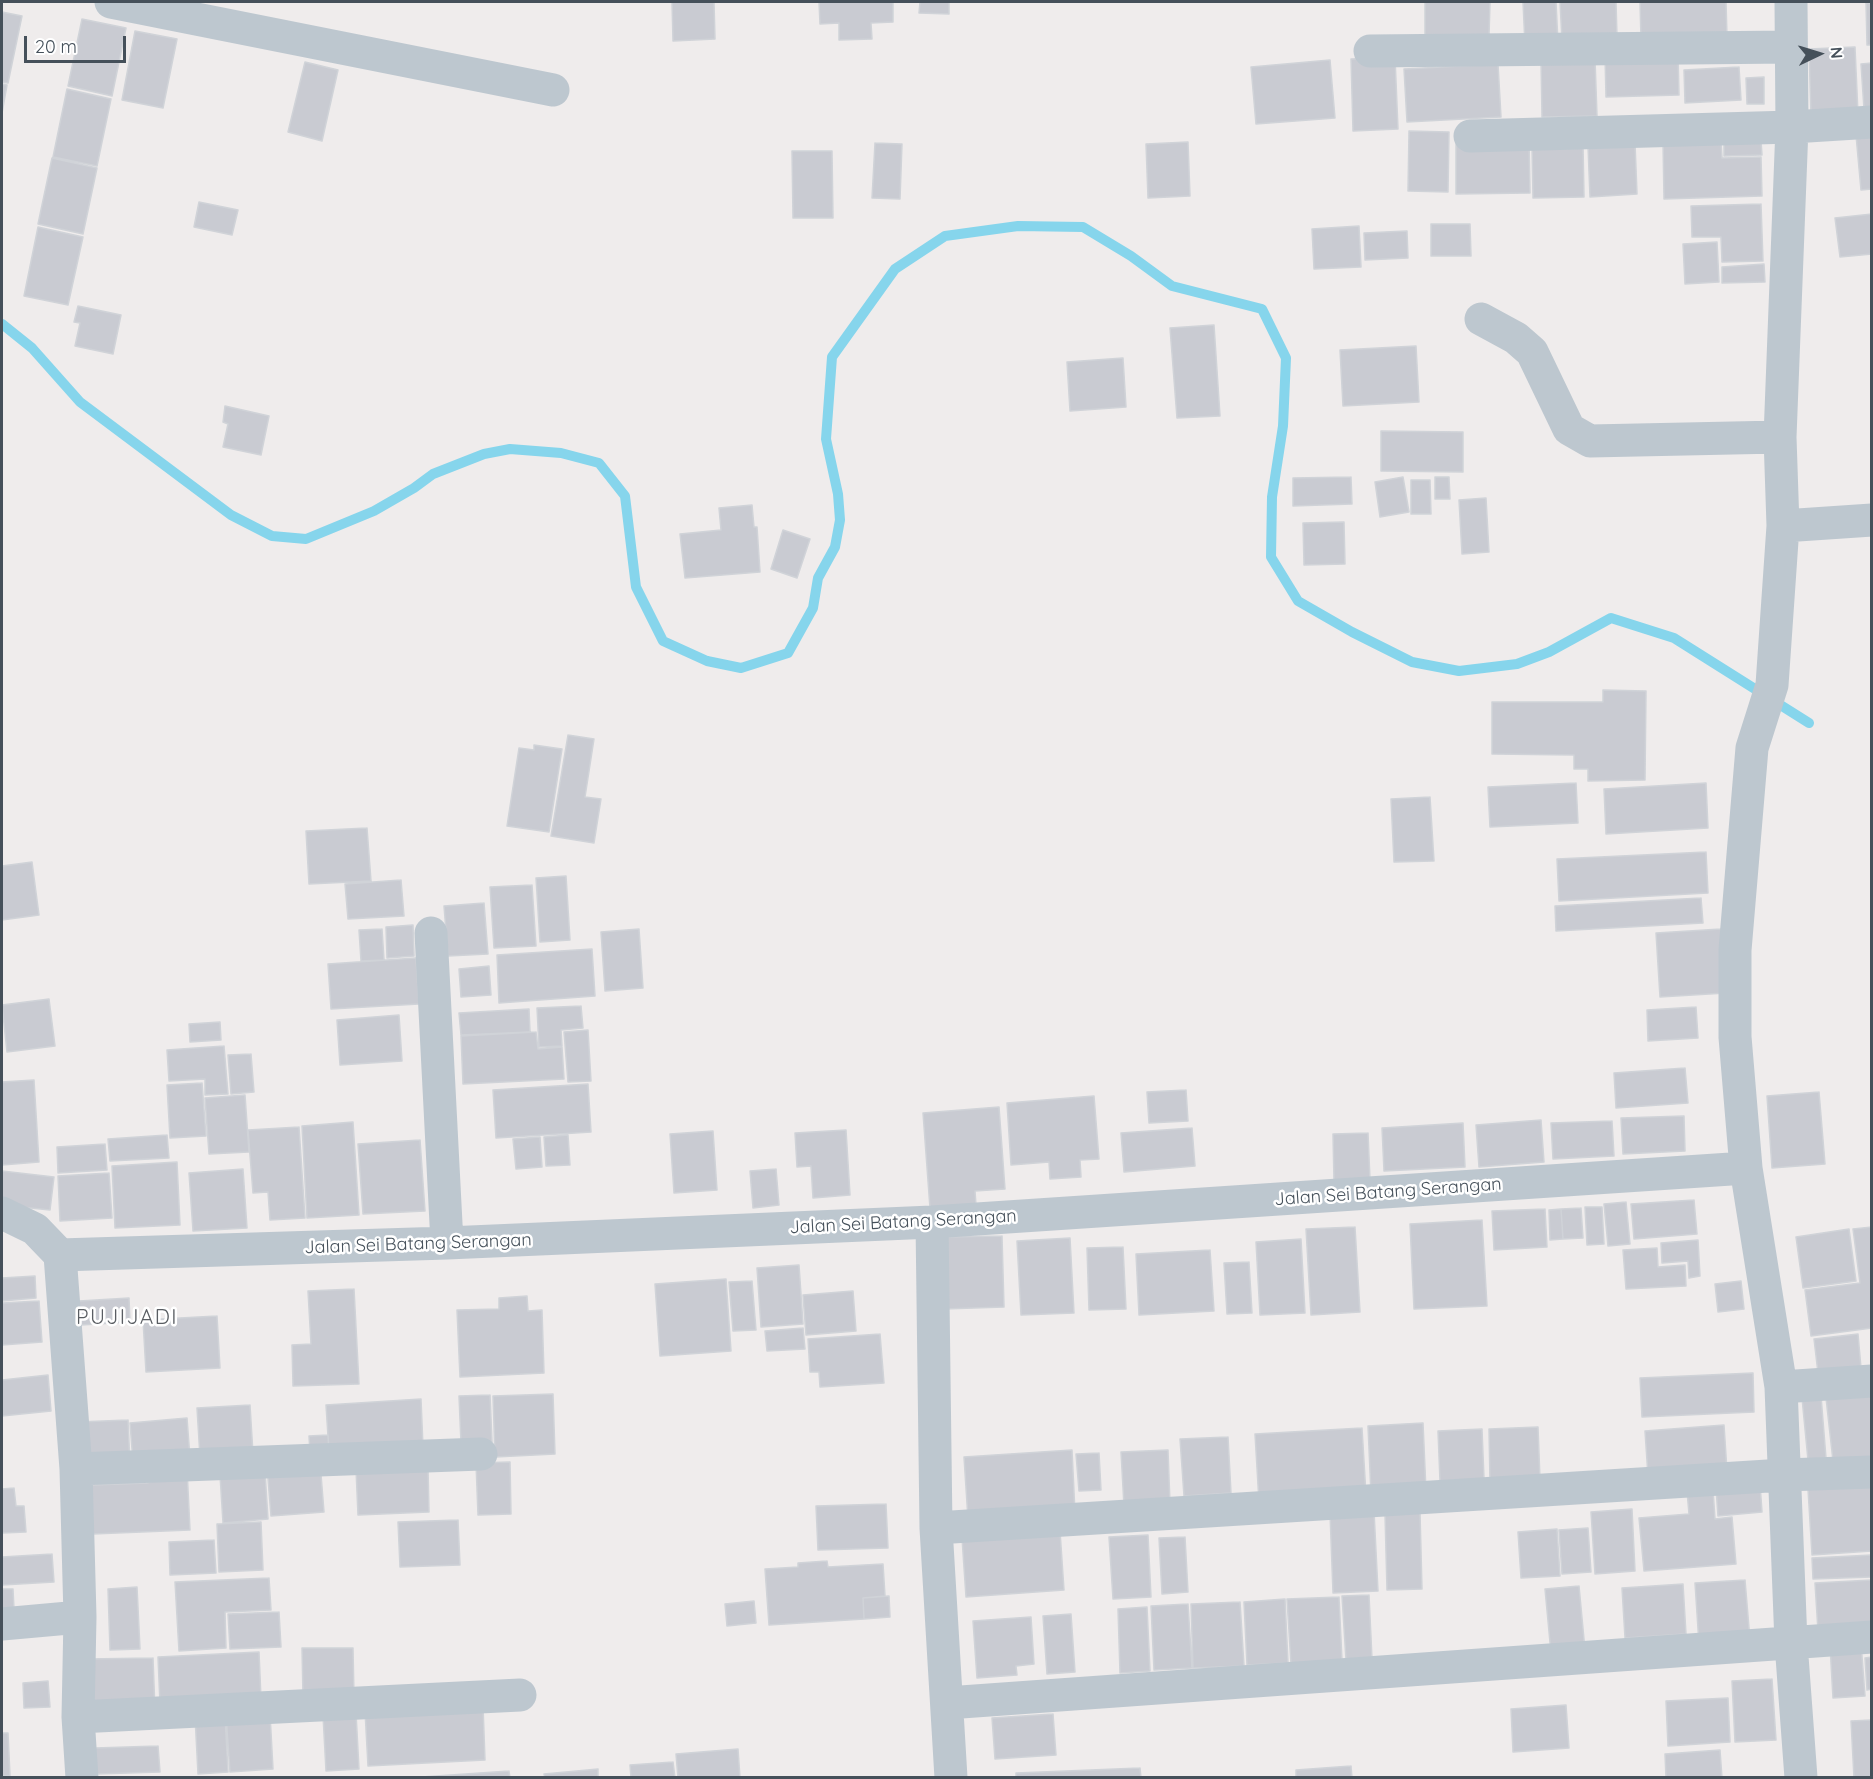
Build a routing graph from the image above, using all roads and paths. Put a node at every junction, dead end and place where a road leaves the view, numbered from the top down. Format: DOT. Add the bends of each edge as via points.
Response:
graph roads {
  1 [pos="111,2"];
  2 [pos="1791,2"];
  3 [pos="1791,47"];
  4 [pos="1370,51"];
  5 [pos="553,90"];
  6 [pos="1872,122"];
  7 [pos="1792,127"];
  8 [pos="1470,136"];
  9 [pos="1481,319"];
  10 [pos="1780,437"];
  11 [pos="1872,520"];
  12 [pos="1783,526"];
  13 [pos="431,933"];
  14 [pos="1746,1168"];
  15 [pos="2,1213"];
  16 [pos="932,1222"];
  17 [pos="447,1243"];
  18 [pos="60,1256"];
  19 [pos="1872,1381"];
  20 [pos="1781,1387"];
  21 [pos="481,1454"];
  22 [pos="76,1469"];
  23 [pos="1872,1472"];
  24 [pos="1784,1475"];
  25 [pos="936,1528"];
  26 [pos="80,1617"];
  27 [pos="2,1624"];
  28 [pos="1872,1637"];
  29 [pos="1791,1643"];
  30 [pos="520,1695"];
  31 [pos="947,1703"];
  32 [pos="78,1717"];
  33 [pos="82,1778"];
  34 [pos="951,1778"];
  35 [pos="1801,1778"];
  1 -- 5 [label="street"];
  2 -- 3 [label="street"];
  3 -- 4 [label="street"];
  3 -- 7 [label="street"];
  6 -- 7 [label="street"];
  7 -- 8 [label="street"];
  7 -- 10 [label="street"];
  9 -- 10 [label="street" via="1516,338 1532,352 1569,429 1590,441"];
  10 -- 12 [label="street"];
  11 -- 12 [label="street"];
  12 -- 14 [label="street" via="1772,685 1752,748 1735,950 1735,1037"];
  13 -- 17 [label="street"];
  14 -- 16 [label="street, Jalan Sei Batang Serangan"];
  14 -- 20 [label="street"];
  15 -- 18 [label="street" via="35,1229"];
  16 -- 17 [label="street, Jalan Sei Batang Serangan"];
  16 -- 25 [label="street"];
  17 -- 18 [label="street, Jalan Sei Batang Serangan"];
  18 -- 22 [label="street"];
  19 -- 20 [label="street"];
  20 -- 24 [label="street"];
  21 -- 22 [label="street"];
  22 -- 26 [label="street"];
  23 -- 24 [label="street"];
  24 -- 25 [label="street"];
  24 -- 29 [label="street"];
  25 -- 31 [label="street"];
  26 -- 27 [label="street"];
  26 -- 32 [label="street"];
  28 -- 29 [label="street"];
  29 -- 31 [label="street"];
  29 -- 35 [label="street"];
  30 -- 32 [label="street"];
  31 -- 34 [label="street"];
  32 -- 33 [label="street"];
}
